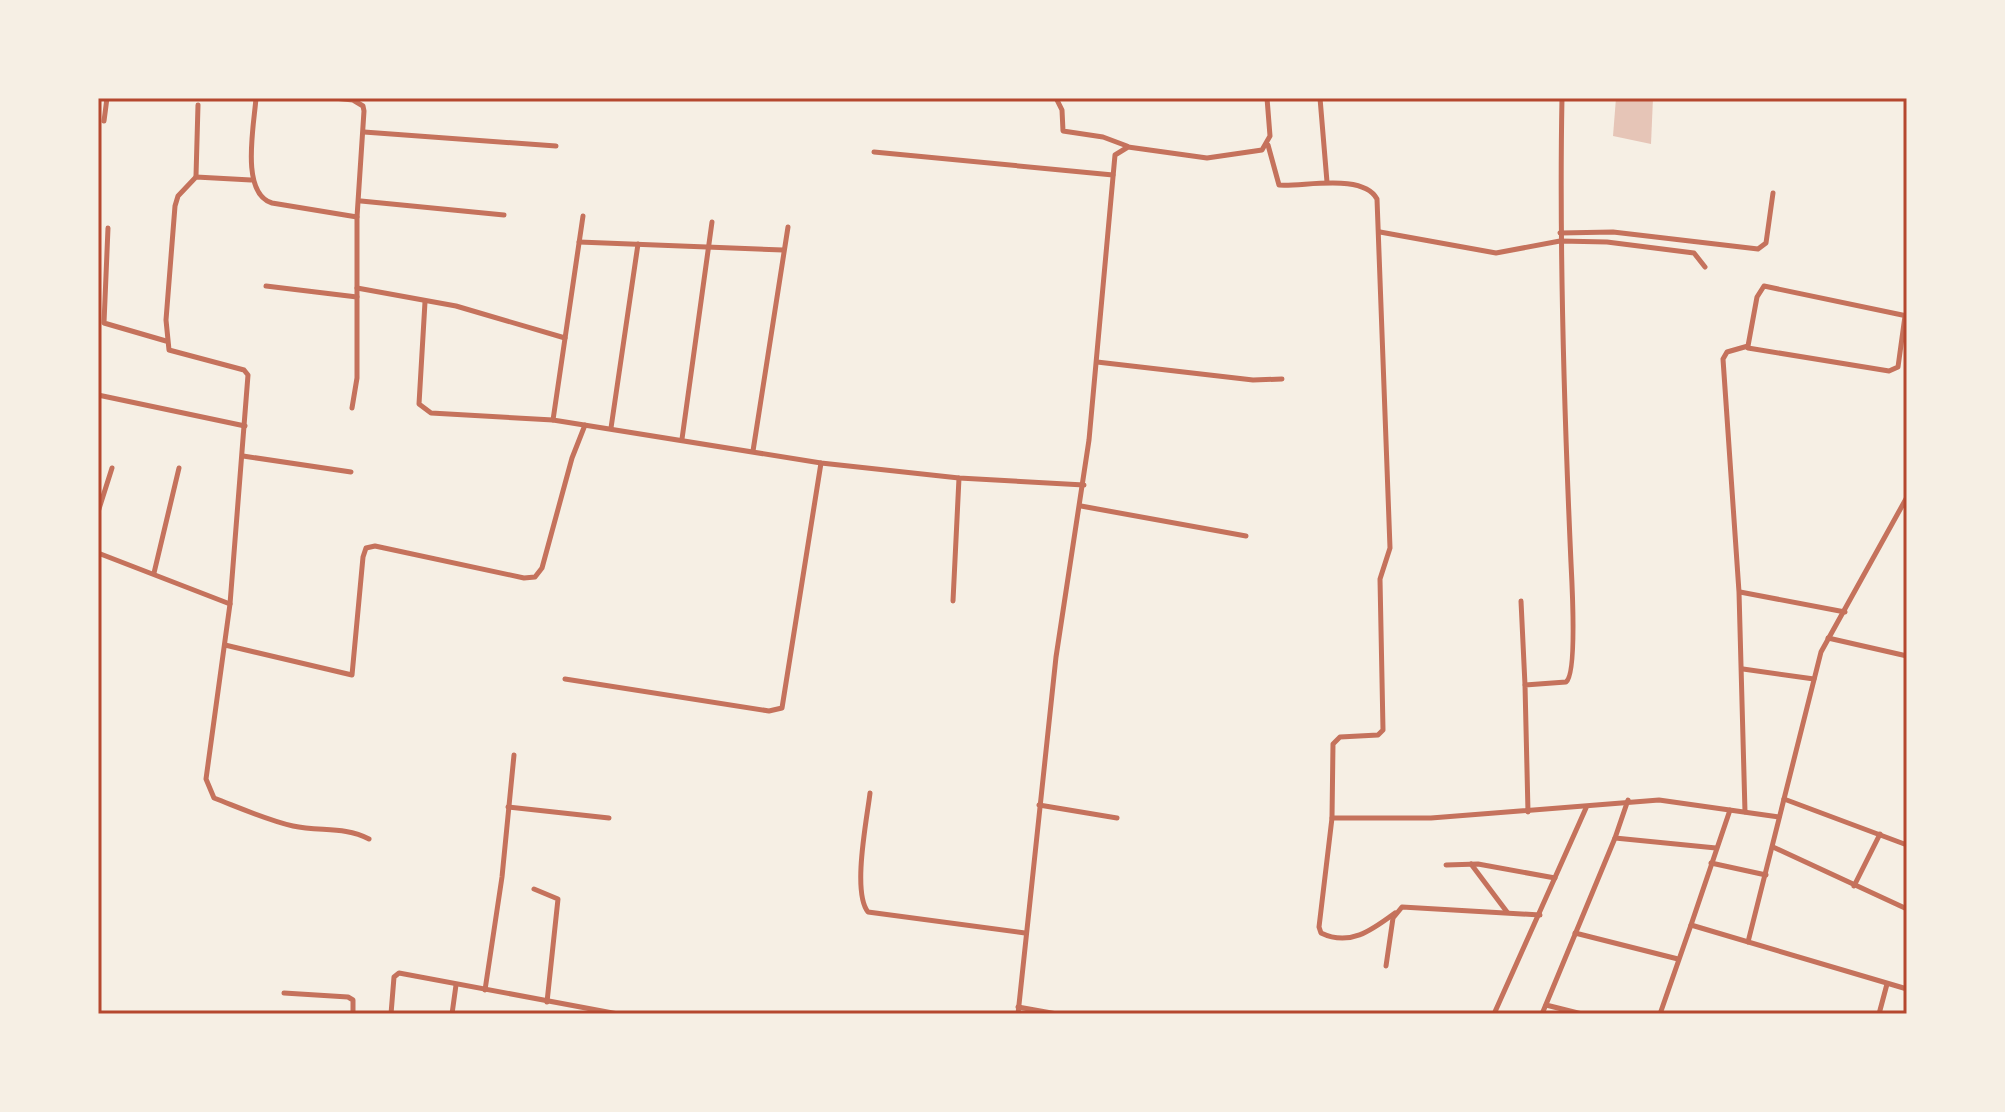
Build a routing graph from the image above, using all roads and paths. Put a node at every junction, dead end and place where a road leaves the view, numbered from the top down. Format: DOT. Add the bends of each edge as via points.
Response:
graph roads {
  1 [pos="107,98"];
  2 [pos="256,98"];
  3 [pos="334,98"];
  4 [pos="1056,98"];
  5 [pos="1267,98"];
  6 [pos="1320,98"];
  7 [pos="1562,98"];
  8 [pos="198,105"];
  9 [pos="104,121"];
  10 [pos="364,132"];
  11 [pos="1268,144"];
  12 [pos="556,146"];
  13 [pos="1128,147"];
  14 [pos="874,152"];
  15 [pos="1113,175"];
  16 [pos="196,177"];
  17 [pos="251,180"];
  18 [pos="1327,182"];
  19 [pos="1773,193"];
  20 [pos="361,201"];
  21 [pos="504,215"];
  22 [pos="583,216"];
  23 [pos="357,217"];
  24 [pos="712,222"];
  25 [pos="788,227"];
  26 [pos="108,228"];
  27 [pos="1380,232"];
  28 [pos="1560,233"];
  29 [pos="1560,241"];
  30 [pos="579,242"];
  31 [pos="638,244"];
  32 [pos="711,245"];
  33 [pos="783,250"];
  34 [pos="1705,267"];
  35 [pos="266,286"];
  36 [pos="357,288"];
  37 [pos="357,297"];
  38 [pos="425,302"];
  39 [pos="1906,316"];
  40 [pos="565,338"];
  41 [pos="166,341"];
  42 [pos="1747,348"];
  43 [pos="1097,362"];
  44 [pos="1282,379"];
  45 [pos="98,395"];
  46 [pos="352,408"];
  47 [pos="553,420"];
  48 [pos="585,425"];
  49 [pos="245,426"];
  50 [pos="611,428"];
  51 [pos="682,439"];
  52 [pos="753,451"];
  53 [pos="243,456"];
  54 [pos="821,463"];
  55 [pos="112,468"];
  56 [pos="179,468"];
  57 [pos="351,472"];
  58 [pos="959,478"];
  59 [pos="1084,485"];
  60 [pos="1907,497"];
  61 [pos="1081,506"];
  62 [pos="98,512"];
  63 [pos="1246,536"];
  64 [pos="98,553"];
  65 [pos="154,573"];
  66 [pos="1739,592"];
  67 [pos="953,601"];
  68 [pos="1521,601"];
  69 [pos="230,604"];
  70 [pos="1845,612"];
  71 [pos="1828,638"];
  72 [pos="225,645"];
  73 [pos="1907,656"];
  74 [pos="1743,669"];
  75 [pos="565,679"];
  76 [pos="1814,679"];
  77 [pos="1525,685"];
  78 [pos="514,755"];
  79 [pos="870,793"];
  80 [pos="1784,799"];
  81 [pos="1628,800"];
  82 [pos="1039,805"];
  83 [pos="508,807"];
  84 [pos="1587,807"];
  85 [pos="1730,810"];
  86 [pos="1528,812"];
  87 [pos="1745,812"];
  88 [pos="1779,817"];
  89 [pos="609,818"];
  90 [pos="1117,818"];
  91 [pos="1332,818"];
  92 [pos="1880,834"];
  93 [pos="1615,838"];
  94 [pos="369,839"];
  95 [pos="1907,845"];
  96 [pos="1773,847"];
  97 [pos="1716,848"];
  98 [pos="1711,863"];
  99 [pos="1471,864"];
  100 [pos="1446,865"];
  101 [pos="1766,875"];
  102 [pos="1555,878"];
  103 [pos="1854,886"];
  104 [pos="534,889"];
  105 [pos="1907,909"];
  106 [pos="1507,912"];
  107 [pos="1395,913"];
  108 [pos="1540,915"];
  109 [pos="1691,925"];
  110 [pos="1025,933"];
  111 [pos="1575,933"];
  112 [pos="1748,942"];
  113 [pos="1678,959"];
  114 [pos="1386,966"];
  115 [pos="1887,984"];
  116 [pos="456,985"];
  117 [pos="1907,989"];
  118 [pos="485,990"];
  119 [pos="284,993"];
  120 [pos="547,1002"];
  121 [pos="1546,1005"];
  122 [pos="1018,1011"];
  123 [pos="353,1014"];
  124 [pos="391,1014"];
  125 [pos="452,1014"];
  126 [pos="618,1014"];
  127 [pos="1057,1014"];
  128 [pos="1494,1014"];
  129 [pos="1542,1014"];
  130 [pos="1582,1014"];
  131 [pos="1660,1014"];
  132 [pos="1879,1014"];
  1 -- 9 [label="street"];
  2 -- 17 [label="street"];
  3 -- 10 [label="street" via="363,106"];
  4 -- 13 [label="street" via="1063,131"];
  5 -- 11 [label="street"];
  6 -- 18 [label="street"];
  7 -- 28 [label="street"];
  8 -- 16 [label="street"];
  10 -- 12 [label="street"];
  10 -- 20 [label="street"];
  11 -- 13 [label="street" via="1249,154 1207,158"];
  11 -- 18 [label="street" via="1277,184"];
  13 -- 15 [label="street" via="1115,155"];
  14 -- 15 [label="street"];
  15 -- 43 [label="street"];
  16 -- 17 [label="street"];
  16 -- 41 [label="street" via="175,206"];
  17 -- 23 [label="street" via="264,201"];
  18 -- 27 [label="street" via="1374,193"];
  19 -- 28 [label="street" via="1766,243 1758,249 1613,232"];
  20 -- 21 [label="street"];
  20 -- 23 [label="street"];
  22 -- 30 [label="street"];
  23 -- 36 [label="street"];
  24 -- 32 [label="street"];
  25 -- 33 [label="street"];
  26 -- 41 [label="street" via="104,323"];
  27 -- 29 [label="street" via="1496,253"];
  27 -- 91 [label="street" via="1390,548 1380,579 1383,730 1334,741"];
  28 -- 29 [label="street"];
  29 -- 34 [label="street" via="1689,251"];
  29 -- 77 [label="street" via="1573,671 1566,682"];
  30 -- 31 [label="street"];
  30 -- 40 [label="street"];
  31 -- 32 [label="street"];
  31 -- 50 [label="street"];
  32 -- 33 [label="street"];
  32 -- 51 [label="street"];
  33 -- 52 [label="street"];
  35 -- 37 [label="street"];
  36 -- 37 [label="street"];
  36 -- 38 [label="street"];
  37 -- 46 [label="street"];
  38 -- 40 [label="street" via="506,318"];
  38 -- 47 [label="street" via="422,408 438,414"];
  39 -- 42 [label="street" via="1898,367 1889,371"];
  39 -- 42 [label="street" via="1764,286"];
  40 -- 47 [label="street"];
  41 -- 49 [label="street" via="172,351 246,372"];
  42 -- 66 [label="street" via="1727,352 1722,364"];
  43 -- 44 [label="street"];
  43 -- 59 [label="street"];
  45 -- 49 [label="street"];
  47 -- 48 [label="street"];
  48 -- 50 [label="street"];
  48 -- 72 [label="street" via="535,577 375,546 366,548 363,557 352,675"];
  49 -- 53 [label="street"];
  50 -- 51 [label="street"];
  51 -- 52 [label="street"];
  52 -- 54 [label="street"];
  53 -- 57 [label="street"];
  53 -- 69 [label="street"];
  54 -- 58 [label="street"];
  54 -- 75 [label="street" via="782,708 769,711"];
  55 -- 62 [label="street"];
  56 -- 65 [label="street"];
  58 -- 59 [label="street"];
  58 -- 67 [label="street"];
  59 -- 61 [label="street"];
  60 -- 70 [label="street"];
  61 -- 63 [label="street"];
  61 -- 82 [label="street"];
  64 -- 65 [label="street"];
  65 -- 69 [label="street"];
  66 -- 70 [label="street"];
  66 -- 74 [label="street"];
  68 -- 77 [label="street"];
  69 -- 72 [label="street"];
  70 -- 71 [label="street"];
  71 -- 73 [label="street"];
  71 -- 76 [label="street"];
  72 -- 94 [label="street" via="206,779 210,793 294,826 355,832"];
  74 -- 76 [label="street"];
  74 -- 87 [label="street"];
  76 -- 80 [label="street"];
  77 -- 86 [label="street"];
  78 -- 83 [label="street"];
  79 -- 110 [label="street" via="861,877 862,903 868,912"];
  80 -- 88 [label="street"];
  80 -- 92 [label="street"];
  81 -- 84 [label="street"];
  81 -- 85 [label="street" via="1680,801"];
  81 -- 93 [label="street"];
  82 -- 90 [label="street"];
  82 -- 110 [label="street"];
  83 -- 89 [label="street"];
  83 -- 118 [label="street"];
  84 -- 86 [label="street"];
  84 -- 102 [label="street"];
  85 -- 87 [label="street"];
  85 -- 97 [label="street"];
  86 -- 91 [label="street"];
  87 -- 88 [label="street"];
  88 -- 96 [label="street"];
  91 -- 107 [label="street" via="1321,933 1356,937"];
  92 -- 95 [label="street"];
  92 -- 103 [label="street"];
  93 -- 97 [label="street"];
  93 -- 111 [label="street"];
  96 -- 101 [label="street"];
  96 -- 103 [label="street"];
  97 -- 98 [label="street"];
  98 -- 101 [label="street"];
  98 -- 109 [label="street"];
  99 -- 100 [label="street"];
  99 -- 102 [label="street"];
  99 -- 106 [label="street"];
  101 -- 112 [label="street"];
  102 -- 108 [label="street"];
  103 -- 105 [label="street"];
  104 -- 120 [label="street" via="558,899"];
  106 -- 107 [label="street" via="1408,907"];
  106 -- 108 [label="street"];
  107 -- 114 [label="street"];
  108 -- 128 [label="street"];
  109 -- 112 [label="street"];
  109 -- 113 [label="street"];
  110 -- 122 [label="street"];
  111 -- 113 [label="street"];
  111 -- 121 [label="street"];
  112 -- 115 [label="street"];
  113 -- 131 [label="street"];
  115 -- 117 [label="street"];
  115 -- 132 [label="street"];
  116 -- 118 [label="street"];
  116 -- 124 [label="street" via="396,974"];
  116 -- 125 [label="street"];
  118 -- 120 [label="street"];
  119 -- 123 [label="street" via="348,997"];
  120 -- 126 [label="street"];
  121 -- 129 [label="street"];
  121 -- 130 [label="street"];
  122 -- 127 [label="street"];
}
